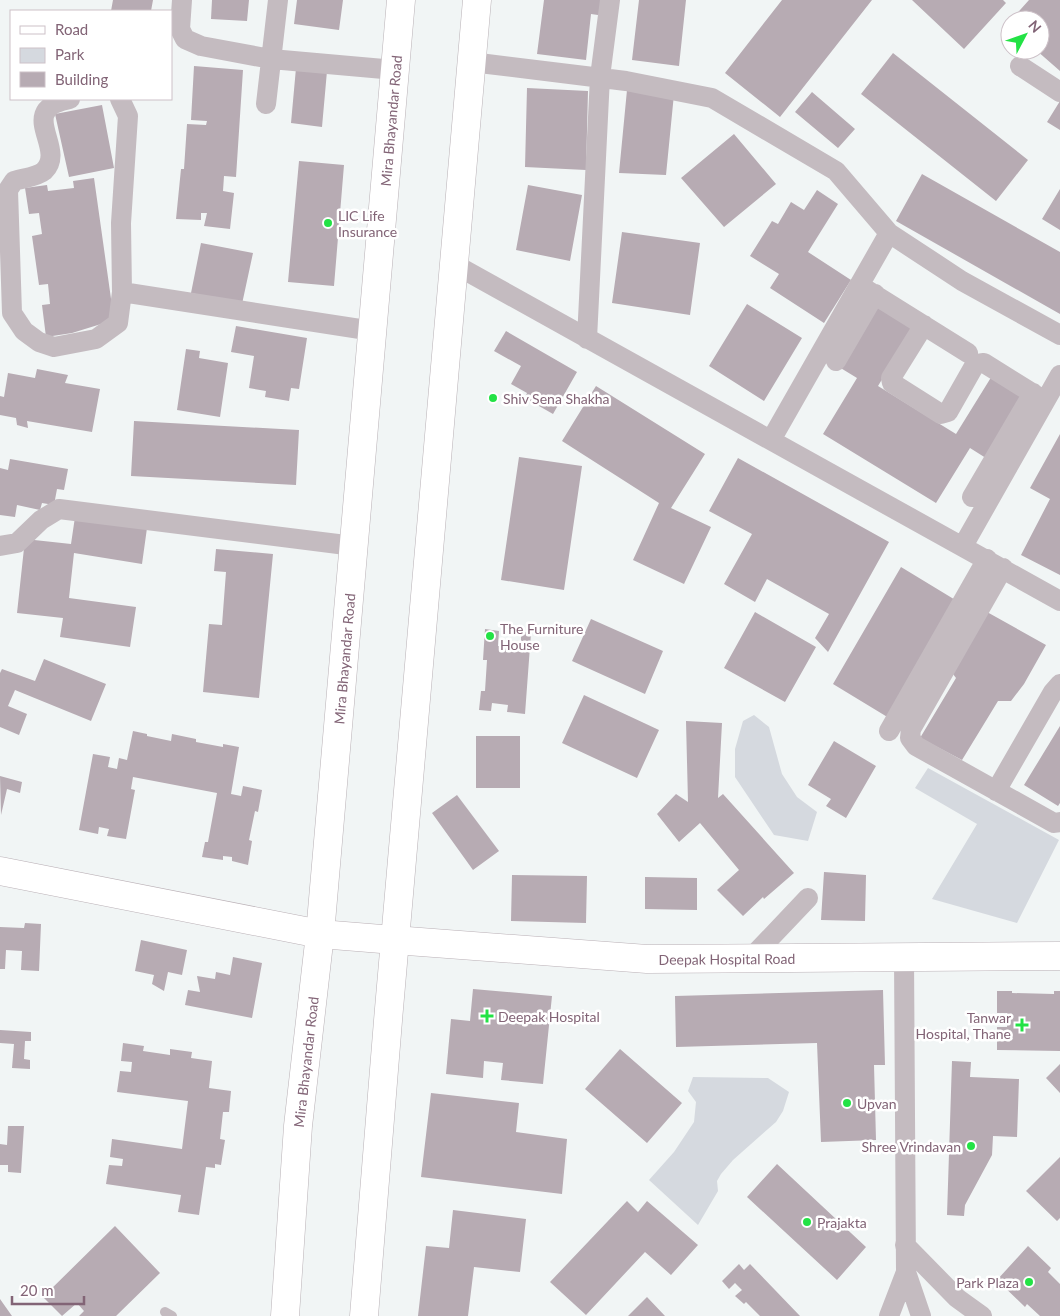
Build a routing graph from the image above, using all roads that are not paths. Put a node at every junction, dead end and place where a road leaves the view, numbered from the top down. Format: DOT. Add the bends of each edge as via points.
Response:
graph roads {
  1 [pos="182,0"];
  2 [pos="278,0"];
  3 [pos="401,0"];
  4 [pos="477,0"];
  5 [pos="610,0"];
  6 [pos="271,59"];
  7 [pos="471,62"];
  8 [pos="1020,66"];
  9 [pos="395,70"];
  10 [pos="600,78"];
  11 [pos="1060,92"];
  12 [pos="65,100"];
  13 [pos="120,100"];
  14 [pos="266,104"];
  15 [pos="889,233"];
  16 [pos="452,263"];
  17 [pos="867,290"];
  18 [pos="122,292"];
  19 [pos="924,325"];
  20 [pos="373,331"];
  21 [pos="1060,335"];
  22 [pos="587,339"];
  23 [pos="968,354"];
  24 [pos="836,361"];
  25 [pos="1060,375"];
  26 [pos="1039,397"];
  27 [pos="771,440"];
  28 [pos="972,497"];
  29 [pos="0,546"];
  30 [pos="354,546"];
  31 [pos="963,546"];
  32 [pos="995,564"];
  33 [pos="1060,601"];
  34 [pos="1060,684"];
  35 [pos="889,732"];
  36 [pos="996,791"];
  37 [pos="1060,822"];
  38 [pos="0,871"];
  39 [pos="808,898"];
  40 [pos="320,934"];
  41 [pos="394,940"];
  42 [pos="1060,956"];
  43 [pos="904,957"];
  44 [pos="752,958"];
  45 [pos="905,1245"];
  46 [pos="906,1272"];
  47 [pos="921,1315"];
  48 [pos="285,1316"];
  49 [pos="364,1316"];
  50 [pos="889,1316"];
  51 [pos="982,1316"];
  1 -- 6 [label="street" via="180,29 185,39 201,46"];
  2 -- 6 [label="street"];
  3 -- 9 [label="main road, Mira Bhayandar Road"];
  4 -- 7 [label="main road"];
  5 -- 10 [label="street"];
  6 -- 9 [label="street"];
  6 -- 14 [label="street"];
  7 -- 10 [label="street"];
  7 -- 16 [label="main road"];
  8 -- 11 [label="street"];
  9 -- 20 [label="main road, Mira Bhayandar Road"];
  10 -- 15 [label="street" via="712,98 836,171"];
  10 -- 22 [label="street"];
  12 -- 18 [label="street" via="55,102 45,111 43,120 50,158 45,170 14,181 8,190 12,313 24,331 54,347 96,339 118,323"];
  13 -- 18 [label="street" via="128,116 121,222"];
  15 -- 17 [label="street"];
  15 -- 21 [label="street" via="962,281"];
  16 -- 22 [label="street"];
  16 -- 41 [label="main road"];
  17 -- 19 [label="street"];
  17 -- 24 [label="street"];
  17 -- 27 [label="street"];
  18 -- 20 [label="street"];
  19 -- 23 [label="street"];
  19 -- 26 [label="street" via="891,378 892,382 941,414 948,412 977,364 984,363"];
  20 -- 30 [label="main road, Mira Bhayandar Road"];
  22 -- 27 [label="street"];
  25 -- 26 [label="street"];
  26 -- 28 [label="street"];
  26 -- 31 [label="street"];
  27 -- 31 [label="street"];
  29 -- 30 [label="street" via="17,544 41,520 59,509"];
  30 -- 40 [label="main road, Mira Bhayandar Road"];
  31 -- 32 [label="street"];
  32 -- 33 [label="street"];
  32 -- 35 [label="street"];
  32 -- 36 [label="street" via="911,729 910,738 916,746"];
  34 -- 36 [label="street"];
  36 -- 37 [label="street" via="1054,823"];
  38 -- 40 [label="main road, Deepak Hospital Road"];
  39 -- 44 [label="street"];
  40 -- 41 [label="main road, Deepak Hospital Road"];
  40 -- 48 [label="main road, Mira Bhayandar Road" via="298,1126"];
  41 -- 44 [label="main road, Deepak Hospital Road" via="647,959"];
  41 -- 49 [label="main road"];
  42 -- 43 [label="main road, Deepak Hospital Road"];
  43 -- 44 [label="main road, Deepak Hospital Road"];
  43 -- 45 [label="street"];
  45 -- 46 [label="street"];
  45 -- 51 [label="street" via="957,1298"];
  46 -- 47 [label="street"];
  46 -- 50 [label="street"];
  47 -- 50 [label="street"];
}
